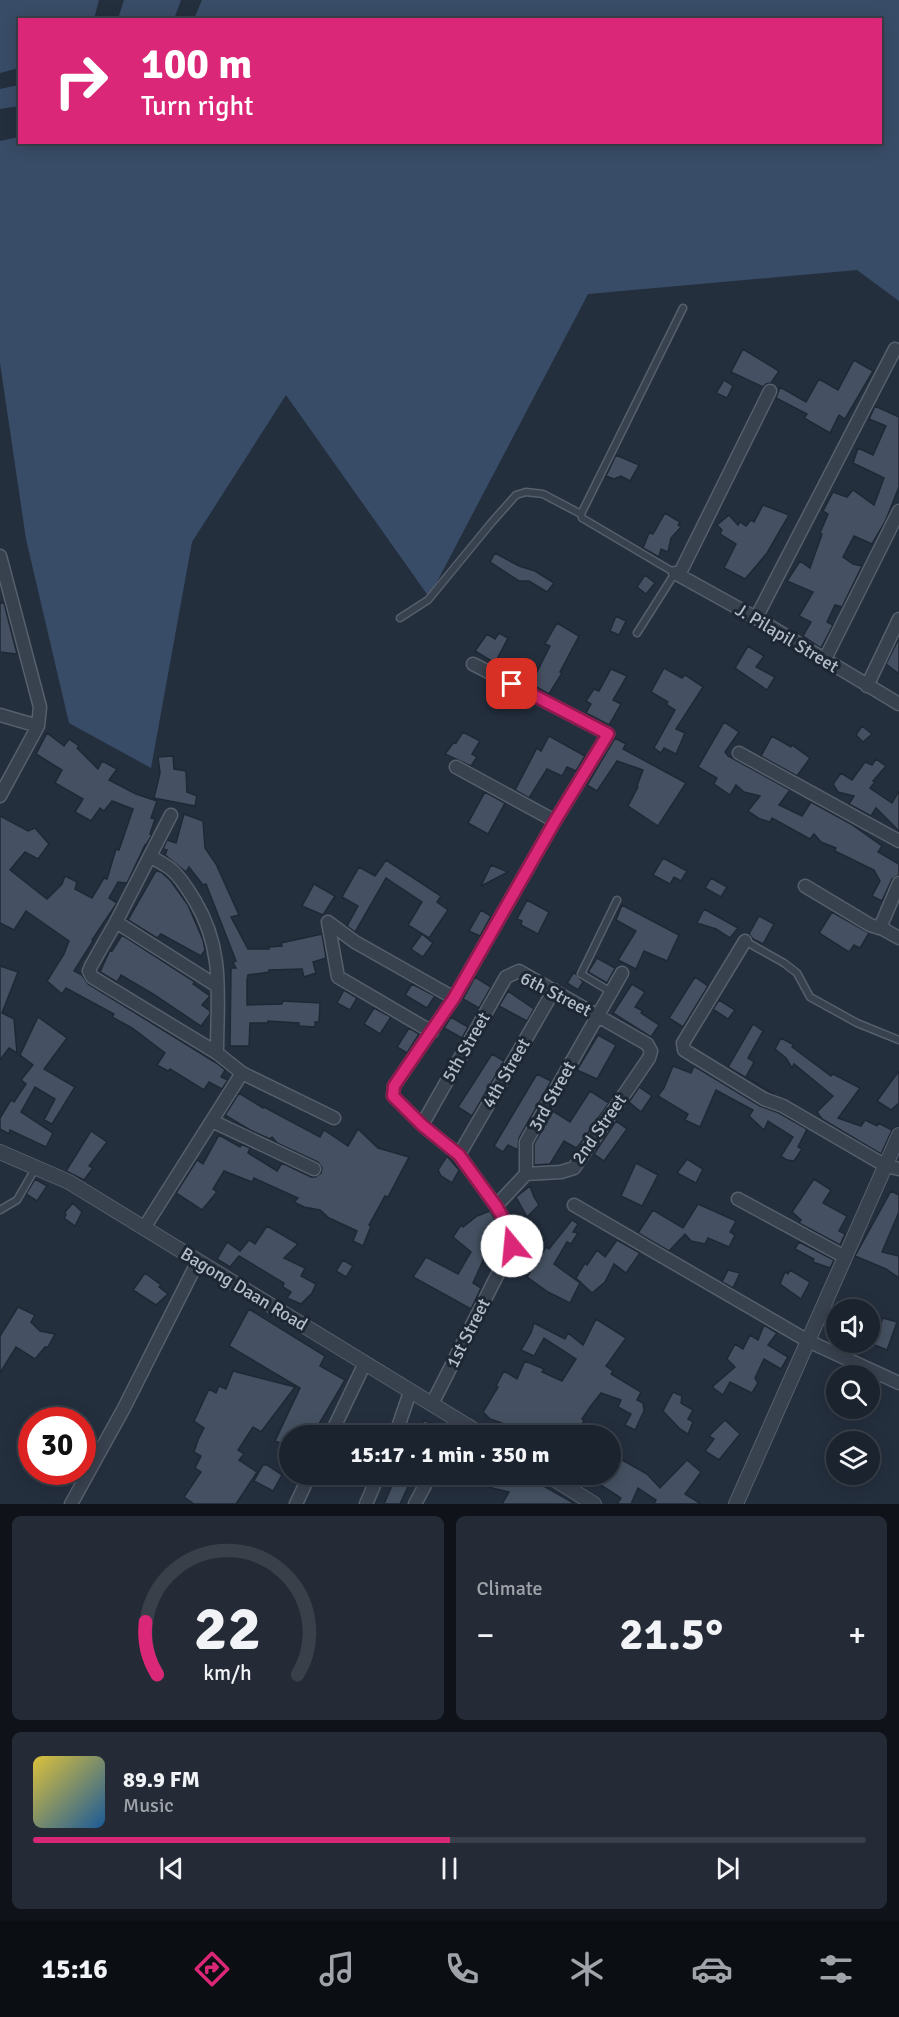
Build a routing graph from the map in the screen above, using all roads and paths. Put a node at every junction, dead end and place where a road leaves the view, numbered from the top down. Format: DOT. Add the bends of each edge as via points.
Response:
graph roads {
  1 [pos="683,308"];
  2 [pos="894,349"];
  3 [pos="770,391"];
  4 [pos="899,511"];
  5 [pos="581,514"];
  6 [pos="1,562"];
  7 [pos="677,574"];
  8 [pos="400,618"];
  9 [pos="756,618"];
  10 [pos="899,619"];
  11 [pos="637,633"];
  12 [pos="824,661"];
  13 [pos="473,664"];
  14 [pos="867,686"];
  15 [pos="899,704"];
  16 [pos="0,715"];
  17 [pos="38,726"];
  18 [pos="739,753"];
  19 [pos="456,767"];
  20 [pos="1,791"];
  21 [pos="171,815"];
  22 [pos="555,821"];
  23 [pos="899,841"];
  24 [pos="150,856"];
  25 [pos="899,883"];
  26 [pos="805,886"];
  27 [pos="617,900"];
  28 [pos="116,922"];
  29 [pos="883,929"];
  30 [pos="899,938"];
  31 [pos="745,940"];
  32 [pos="513,973"];
  33 [pos="622,973"];
  34 [pos="217,986"];
  35 [pos="554,990"];
  36 [pos="611,992"];
  37 [pos="454,998"];
  38 [pos="598,1015"];
  39 [pos="432,1032"];
  40 [pos="899,1040"];
  41 [pos="651,1051"];
  42 [pos="217,1053"];
  43 [pos="242,1073"];
  44 [pos="334,1118"];
  45 [pos="212,1121"];
  46 [pos="422,1125"];
  47 [pos="899,1135"];
  48 [pos="0,1152"];
  49 [pos="459,1155"];
  50 [pos="892,1167"];
  51 [pos="36,1168"];
  52 [pos="314,1169"];
  53 [pos="526,1174"];
  54 [pos="738,1198"];
  55 [pos="574,1205"];
  56 [pos="496,1206"];
  57 [pos="0,1210"];
  58 [pos="144,1228"];
  59 [pos="845,1257"];
  60 [pos="198,1261"];
  61 [pos="808,1341"];
  62 [pos="365,1364"];
  63 [pos="897,1378"];
  64 [pos="410,1392"];
  65 [pos="432,1404"];
  66 [pos="335,1425"];
  67 [pos="399,1425"];
  68 [pos="458,1425"];
  69 [pos="305,1485"];
  70 [pos="374,1485"];
  71 [pos="425,1485"];
  72 [pos="564,1485"];
  73 [pos="71,1504"];
  74 [pos="296,1504"];
  75 [pos="366,1504"];
  76 [pos="415,1504"];
  77 [pos="594,1504"];
  78 [pos="736,1504"];
  1 -- 5 [label="lane"];
  2 -- 9 [label="street"];
  3 -- 7 [label="street"];
  4 -- 12 [label="street"];
  5 -- 7 [label="lane"];
  5 -- 8 [label="lane" via="543,494 516,495 428,600"];
  6 -- 17 [label="street" via="40,707"];
  7 -- 9 [label="street, J. Pilapil Street"];
  7 -- 11 [label="lane"];
  9 -- 12 [label="street, J. Pilapil Street"];
  10 -- 14 [label="street"];
  12 -- 14 [label="street, J. Pilapil Street"];
  13 -- 22 [label="street" via="608,734"];
  14 -- 15 [label="street, J. Pilapil Street"];
  16 -- 17 [label="street"];
  17 -- 20 [label="street"];
  18 -- 23 [label="street"];
  19 -- 22 [label="street"];
  21 -- 24 [label="street"];
  22 -- 37 [label="street"];
  24 -- 28 [label="street"];
  24 -- 34 [label="street" via="172,869 199,908 214,944"];
  25 -- 29 [label="street"];
  26 -- 29 [label="street"];
  27 -- 36 [label="lane" via="582,974"];
  28 -- 34 [label="street"];
  28 -- 42 [label="street" via="91,966 92,977"];
  29 -- 30 [label="street"];
  31 -- 40 [label="lane" via="797,973 810,997"];
  31 -- 50 [label="street" via="683,1043 684,1050 764,1099"];
  32 -- 35 [label="street, 6th Street" via="519,971"];
  32 -- 46 [label="street, 5th Street" via="506,977"];
  33 -- 36 [label="street, 6th Street"];
  34 -- 42 [label="street"];
  35 -- 38 [label="street, 6th Street"];
  35 -- 49 [label="street, 4th Street"];
  36 -- 38 [label="street, 6th Street"];
  37 -- 39 [label="street"];
  37 -- 39 [label="street" via="355,942 328,922 338,977"];
  38 -- 41 [label="street, 6th Street" via="647,1044"];
  38 -- 53 [label="street, 3rd Street" via="526,1142"];
  39 -- 46 [label="street, 1st Street" via="394,1086 393,1096"];
  41 -- 53 [label="street, 2nd Street" via="574,1168"];
  42 -- 43 [label="street"];
  43 -- 44 [label="street"];
  43 -- 45 [label="street"];
  45 -- 52 [label="street"];
  45 -- 58 [label="street"];
  46 -- 49 [label="street, 1st Street"];
  47 -- 50 [label="street"];
  48 -- 51 [label="street, Bagong Daan Road"];
  49 -- 56 [label="street, 1st Street"];
  50 -- 59 [label="street"];
  51 -- 57 [label="lane" via="17,1200"];
  51 -- 58 [label="street, Bagong Daan Road" via="69,1182"];
  53 -- 56 [label="street"];
  54 -- 59 [label="street"];
  55 -- 61 [label="street"];
  56 -- 65 [label="street, 1st Street" via="513,1235 512,1246"];
  58 -- 60 [label="street, Bagong Daan Road"];
  59 -- 61 [label="street"];
  60 -- 62 [label="street, Bagong Daan Road"];
  60 -- 73 [label="street"];
  61 -- 63 [label="street"];
  61 -- 78 [label="street"];
  62 -- 64 [label="street, Bagong Daan Road"];
  62 -- 66 [label="street"];
  64 -- 65 [label="street, Bagong Daan Road"];
  64 -- 67 [label="street"];
  65 -- 68 [label="street, Bagong Daan Road"];
  69 -- 74 [label="street"];
  70 -- 75 [label="street"];
  71 -- 76 [label="street"];
  72 -- 77 [label="street"];
}
